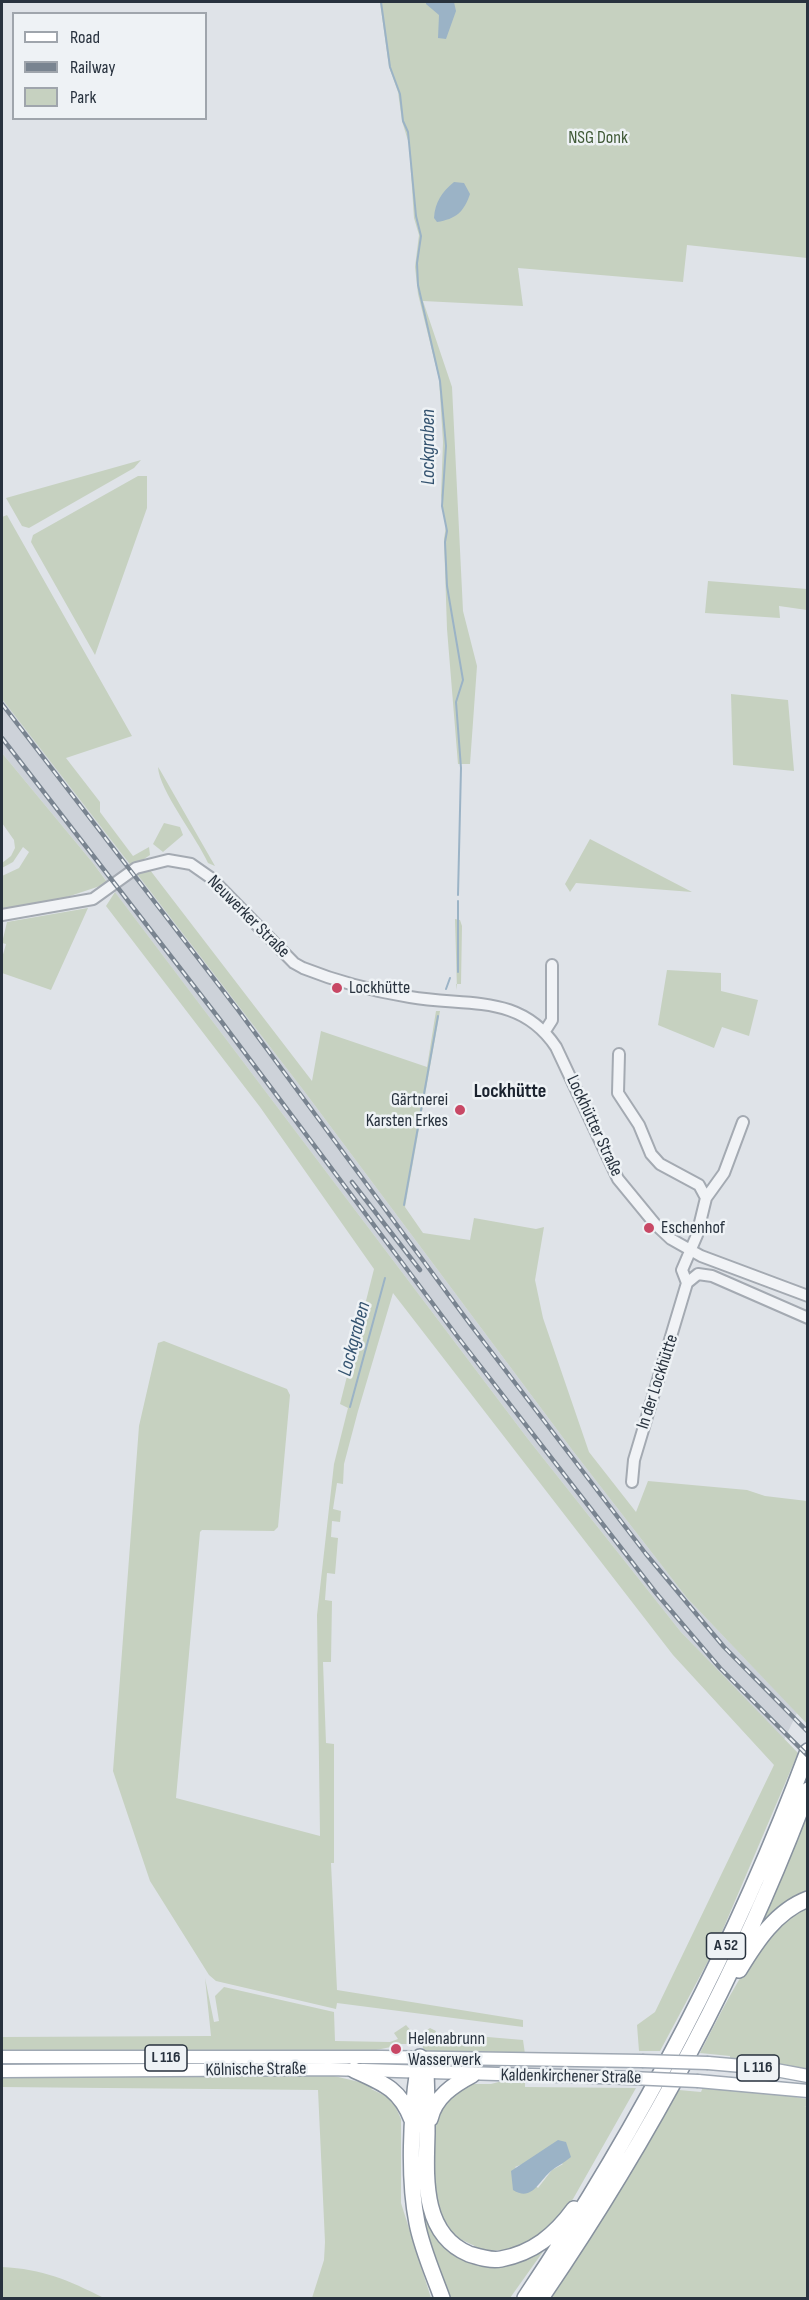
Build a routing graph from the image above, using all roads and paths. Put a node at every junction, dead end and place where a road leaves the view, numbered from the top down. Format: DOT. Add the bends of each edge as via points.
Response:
graph roads {
  1 [pos="2,915"];
  2 [pos="552,965"];
  3 [pos="298,966"];
  4 [pos="545,1030"];
  5 [pos="619,1054"];
  6 [pos="743,1122"];
  7 [pos="706,1198"];
  8 [pos="691,1251"];
  9 [pos="687,1283"];
  10 [pos="807,1296"];
  11 [pos="807,1318"];
  12 [pos="632,1482"];
  13 [pos="807,1751"];
  14 [pos="807,1790"];
  15 [pos="807,1899"];
  16 [pos="692,2046"];
  17 [pos="2,2057"];
  18 [pos="334,2063"];
  19 [pos="421,2068"];
  20 [pos="354,2070"];
  21 [pos="2,2071"];
  22 [pos="472,2075"];
  23 [pos="807,2076"];
  24 [pos="807,2091"];
  25 [pos="420,2130"];
  26 [pos="628,2132"];
  27 [pos="442,2298"];
  28 [pos="525,2298"];
  29 [pos="541,2298"];
  1 -- 3 [label="street, Neuwerker Straße" via="93,899 136,868 168,860 191,864 211,878"];
  2 -- 4 [label="street" via="552,1020"];
  3 -- 4 [label="street, Lockhütter Straße" via="383,992 504,1007"];
  4 -- 8 [label="street, Lockhütter Straße" via="580,1094 618,1179 655,1224"];
  5 -- 7 [label="street" via="618,1093 639,1125 651,1154 660,1164 699,1185"];
  6 -- 7 [label="street, In der Lockhütte" via="724,1173"];
  7 -- 8 [label="street, In der Lockhütte"];
  8 -- 9 [label="street, In der Lockhütte" via="682,1270"];
  8 -- 10 [label="street, Lockhütter Straße"];
  9 -- 11 [label="street" via="698,1274 712,1276"];
  9 -- 12 [label="street, In der Lockhütte" via="642,1430"];
  13 -- 26 [label="highway, A 52" via="770,1848 723,1951"];
  14 -- 16 [label="highway, A 52" via="741,1946"];
  15 -- 16 [label="highway" via="781,1915 761,1936"];
  16 -- 29 [label="highway, A 52" via="617,2180"];
  17 -- 18 [label="main road, Kölnische Straße / L 116"];
  18 -- 19 [label="main road, Kaldenkirchener Straße / L 116"];
  18 -- 20 [label="main road, Kaldenkirchener Straße / L 116"];
  18 -- 21 [label="main road, Kölnische Straße / L 116"];
  19 -- 20 [label="main road, Kaldenkirchener Straße / L 116"];
  19 -- 22 [label="main road, Kaldenkirchener Straße / L 116"];
  19 -- 23 [label="main road, Kaldenkirchener Straße / L 116, bridge" via="642,2061 765,2068"];
  19 -- 25 [label="highway"];
  20 -- 25 [label="highway" via="399,2095"];
  22 -- 24 [label="main road, Kaldenkirchener Straße / L 116, bridge" via="698,2080"];
  22 -- 25 [label="highway" via="454,2085 436,2103"];
  25 -- 26 [label="highway" via="435,2221 445,2237 463,2251 496,2260 535,2248 552,2235"];
  25 -- 27 [label="highway" via="414,2203 417,2224"];
  26 -- 28 [label="highway, A 52"];
}
